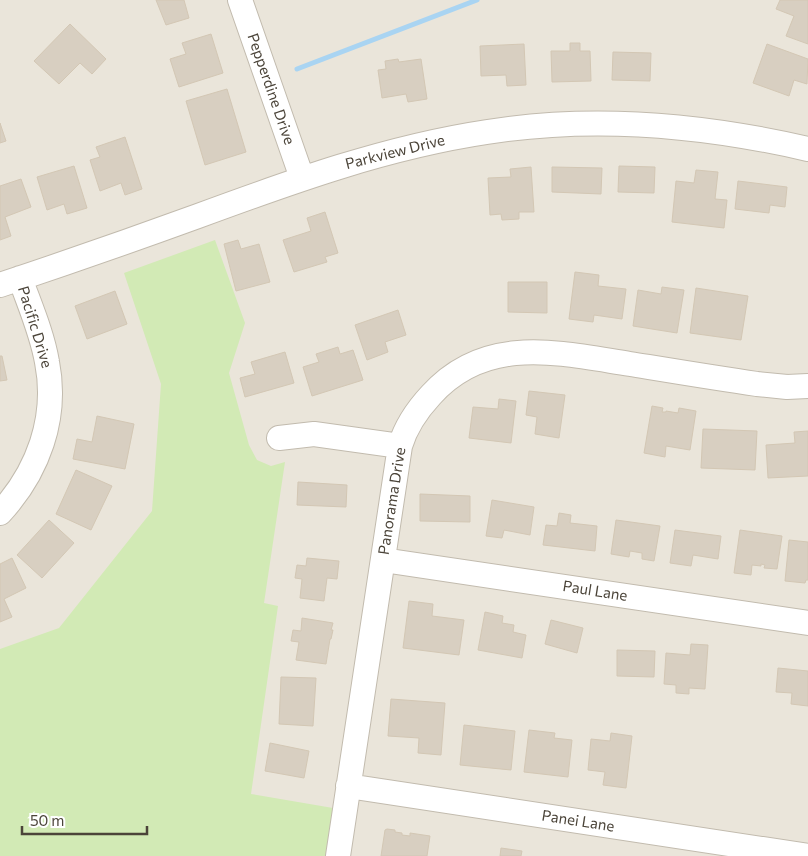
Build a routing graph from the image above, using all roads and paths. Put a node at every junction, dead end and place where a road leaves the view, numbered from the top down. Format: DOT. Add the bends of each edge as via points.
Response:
graph roads {
  1 [pos="240,0"];
  2 [pos="808,149"];
  3 [pos="302,178"];
  4 [pos="10,282"];
  5 [pos="808,386"];
  6 [pos="279,438"];
  7 [pos="400,446"];
  8 [pos="0,513"];
  9 [pos="383,560"];
  10 [pos="808,623"];
  11 [pos="348,786"];
  12 [pos="338,856"];
  13 [pos="808,856"];
  1 -- 3 [label="street, Pepperdine Drive"];
  2 -- 3 [label="street, Parkview Drive" via="722,133 666,127 625,124 530,127 489,131 399,149"];
  3 -- 4 [label="street, Parkview Drive"];
  4 -- 8 [label="street, Pacific Drive" via="42,342 50,387 49,416 32,468 17,494"];
  5 -- 7 [label="street, Panorama Drive" via="774,386 570,355 514,352 472,364 447,379 416,413"];
  6 -- 7 [label="street" via="314,434"];
  7 -- 9 [label="street, Panorama Drive"];
  9 -- 10 [label="street, Paul Lane"];
  9 -- 11 [label="street, Panorama Drive"];
  11 -- 12 [label="street, Panorama Drive"];
  11 -- 13 [label="street, Panei Lane"];
}
